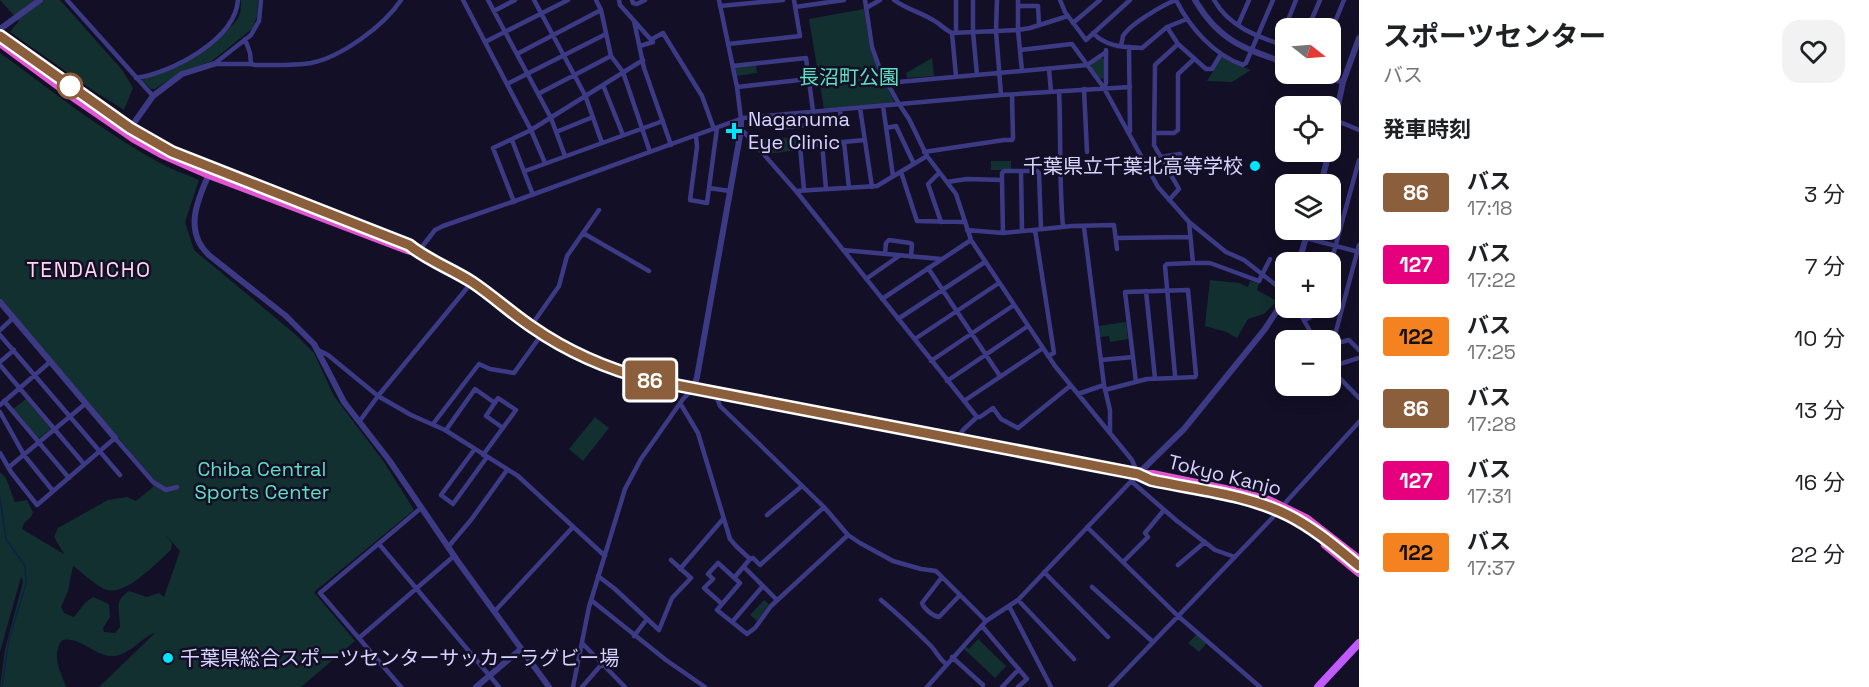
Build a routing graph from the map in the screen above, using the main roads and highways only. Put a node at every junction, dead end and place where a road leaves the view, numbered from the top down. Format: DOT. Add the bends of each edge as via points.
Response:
graph roads {
  1 [pos="0,36"];
  2 [pos="0,43"];
  3 [pos="128,131"];
  4 [pos="1197,486"];
  5 [pos="1239,495"];
  6 [pos="1359,552"];
  7 [pos="1359,559"];
  8 [pos="1359,566"];
  9 [pos="1359,573"];
  10 [pos="1359,643"];
  11 [pos="1318,687"];
  1 -- 3 [label="highway, Tokyo Kanjo"];
  2 -- 3 [label="highway, Tokyo Kanjo"];
  3 -- 4 [label="highway, Tokyo Kanjo" via="161,154 437,261 542,334 620,372 1134,478 1152,474"];
  4 -- 5 [label="highway, Tokyo Kanjo"];
  4 -- 6 [label="highway" via="1208,482 1247,488 1286,502 1320,521"];
  4 -- 9 [label="highway" via="1204,494 1275,515 1308,532"];
  5 -- 7 [label="highway, Tokyo Kanjo" via="1269,500 1306,518"];
  5 -- 8 [label="highway, Tokyo Kanjo" via="1290,516"];
  10 -- 11 [label="main road"];
}
